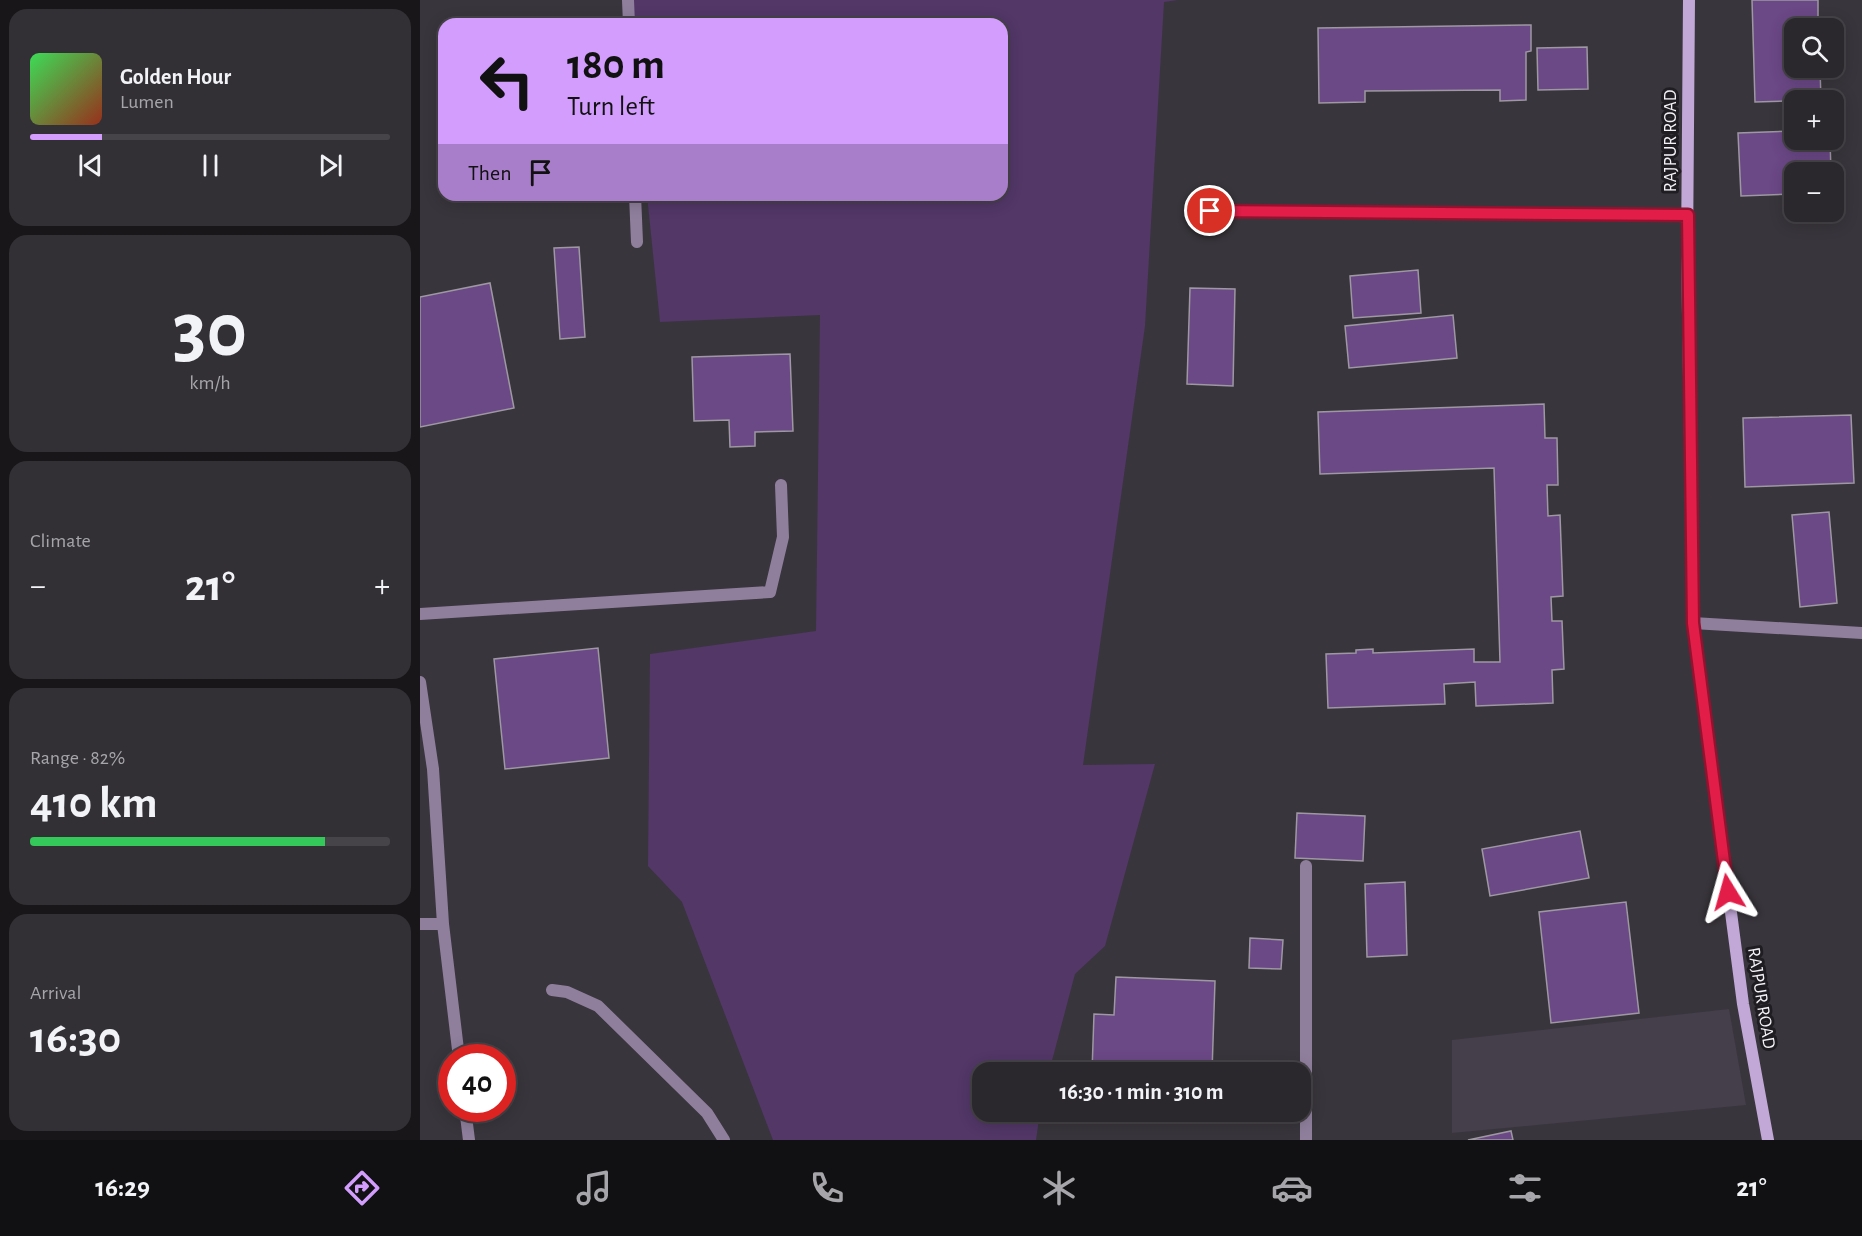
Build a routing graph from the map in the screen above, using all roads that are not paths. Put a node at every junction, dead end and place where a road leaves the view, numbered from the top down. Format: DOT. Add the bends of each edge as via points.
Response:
graph roads {
  1 [pos="628,0"];
  2 [pos="1689,0"];
  3 [pos="629,18"];
  4 [pos="635,201"];
  5 [pos="1210,211"];
  6 [pos="1688,215"];
  7 [pos="637,242"];
  8 [pos="781,485"];
  9 [pos="420,614"];
  10 [pos="1693,623"];
  11 [pos="1862,633"];
  12 [pos="420,682"];
  13 [pos="1306,866"];
  14 [pos="420,924"];
  15 [pos="443,924"];
  16 [pos="552,990"];
  17 [pos="457,1044"];
  18 [pos="467,1122"];
  19 [pos="469,1140"];
  20 [pos="724,1140"];
  21 [pos="1306,1140"];
  22 [pos="1768,1140"];
  1 -- 3 [label="street"];
  2 -- 6 [label="street, RAJPUR ROAD"];
  4 -- 7 [label="street"];
  5 -- 6 [label="street"];
  6 -- 10 [label="street, RAJPUR ROAD"];
  8 -- 9 [label="street" via="783,537 770,592"];
  10 -- 11 [label="street"];
  10 -- 22 [label="street, RAJPUR ROAD" via="1743,1004"];
  12 -- 15 [label="street" via="433,769"];
  13 -- 21 [label="street"];
  14 -- 15 [label="street"];
  15 -- 17 [label="street"];
  16 -- 20 [label="street" via="567,992 597,1006 707,1113"];
  18 -- 19 [label="street"];
}
